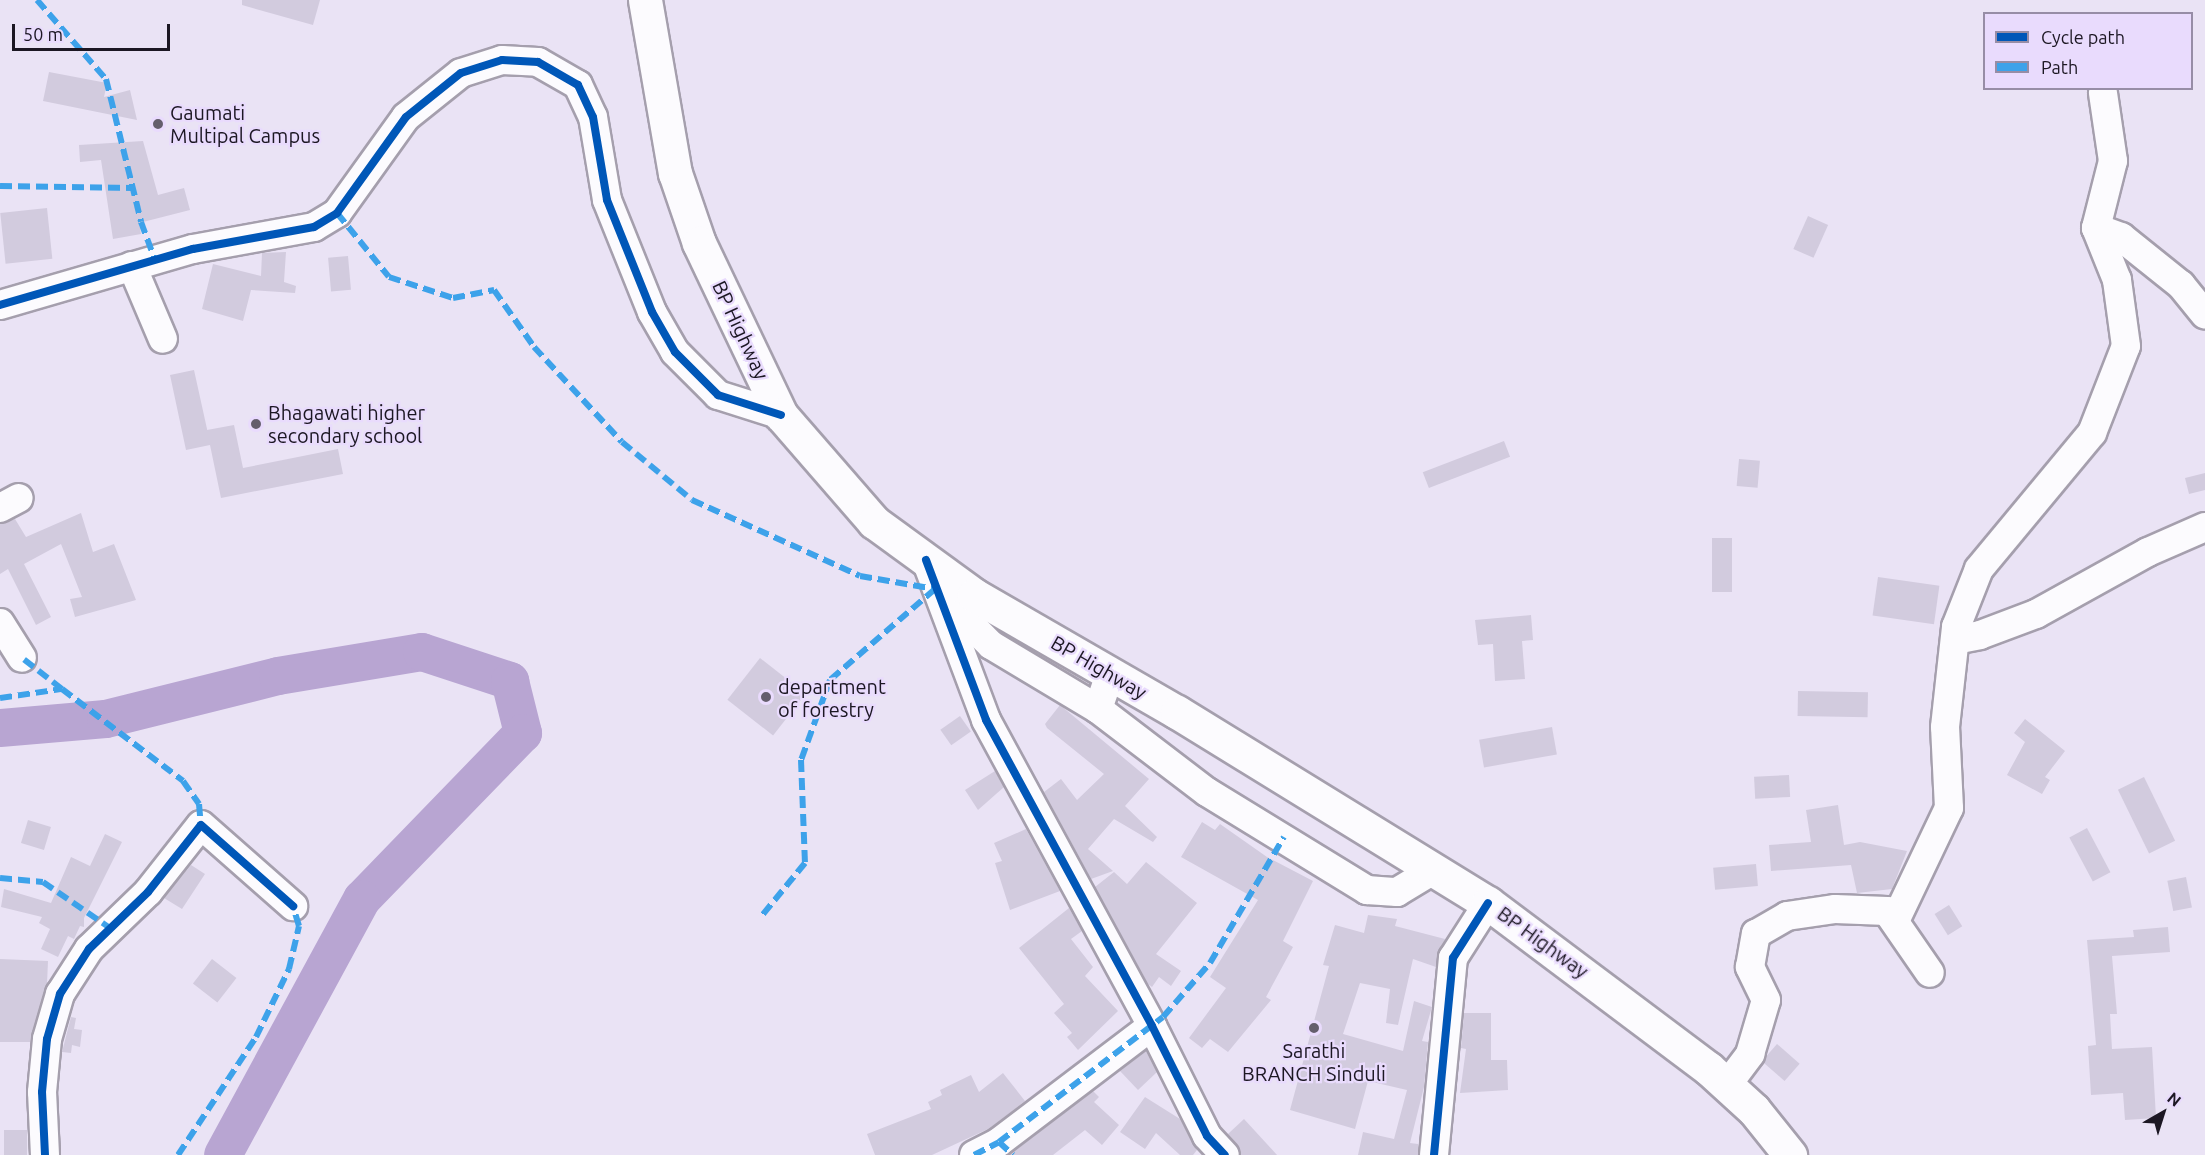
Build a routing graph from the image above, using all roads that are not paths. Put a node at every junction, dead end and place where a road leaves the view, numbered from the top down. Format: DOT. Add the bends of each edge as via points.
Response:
graph roads {
  1 [pos="645,0"];
  2 [pos="2103,93"];
  3 [pos="2096,228"];
  4 [pos="132,266"];
  5 [pos="0,305"];
  6 [pos="2205,315"];
  7 [pos="163,339"];
  8 [pos="781,415"];
  9 [pos="2205,527"];
  10 [pos="930,575"];
  11 [pos="0,623"];
  12 [pos="1955,640"];
  13 [pos="22,658"];
  14 [pos="1110,674"];
  15 [pos="1098,709"];
  16 [pos="1435,869"];
  17 [pos="1488,903"];
  18 [pos="292,906"];
  19 [pos="1896,919"];
  20 [pos="1930,973"];
  21 [pos="1152,1026"];
  22 [pos="1727,1085"];
  23 [pos="1006,1149"];
  24 [pos="45,1155"];
  25 [pos="974,1155"];
  26 [pos="1225,1155"];
  27 [pos="1434,1155"];
  28 [pos="1790,1155"];
  1 -- 8 [label="highway, BP Highway" via="675,173 699,243"];
  2 -- 3 [label="street" via="2113,161"];
  3 -- 6 [label="street" via="2121,237 2181,285"];
  3 -- 12 [label="street" via="2117,280 2126,346 2092,433 1979,568"];
  4 -- 5 [label="street"];
  4 -- 7 [label="street"];
  4 -- 8 [label="street" via="193,249 314,227 337,213 406,117 461,73 502,60 538,62 578,85 592,117 607,200 652,312 675,352 718,395"];
  8 -- 10 [label="highway, BP Highway" via="874,522"];
  9 -- 12 [label="street" via="2148,552 2036,614"];
  10 -- 14 [label="highway, BP Highway" via="974,595"];
  10 -- 15 [label="street" via="991,645"];
  10 -- 21 [label="street" via="986,720"];
  11 -- 13 [label="street"];
  12 -- 19 [label="street" via="1945,727 1949,808"];
  14 -- 15 [label="street"];
  14 -- 16 [label="highway, BP Highway"];
  15 -- 16 [label="street" via="1207,792 1367,890 1397,892"];
  16 -- 17 [label="highway, BP Highway"];
  17 -- 22 [label="highway, BP Highway" via="1589,975"];
  17 -- 27 [label="street" via="1453,958"];
  18 -- 24 [label="street" via="201,825 148,892 89,949 60,994 47,1039 42,1092"];
  19 -- 20 [label="street"];
  19 -- 22 [label="street" via="1887,911 1835,909 1787,916 1756,934 1750,968 1766,1000 1750,1054"];
  21 -- 23 [label="street"];
  21 -- 26 [label="street" via="1207,1136"];
  22 -- 28 [label="highway, BP Highway" via="1754,1110"];
  23 -- 25 [label="street"];
}
